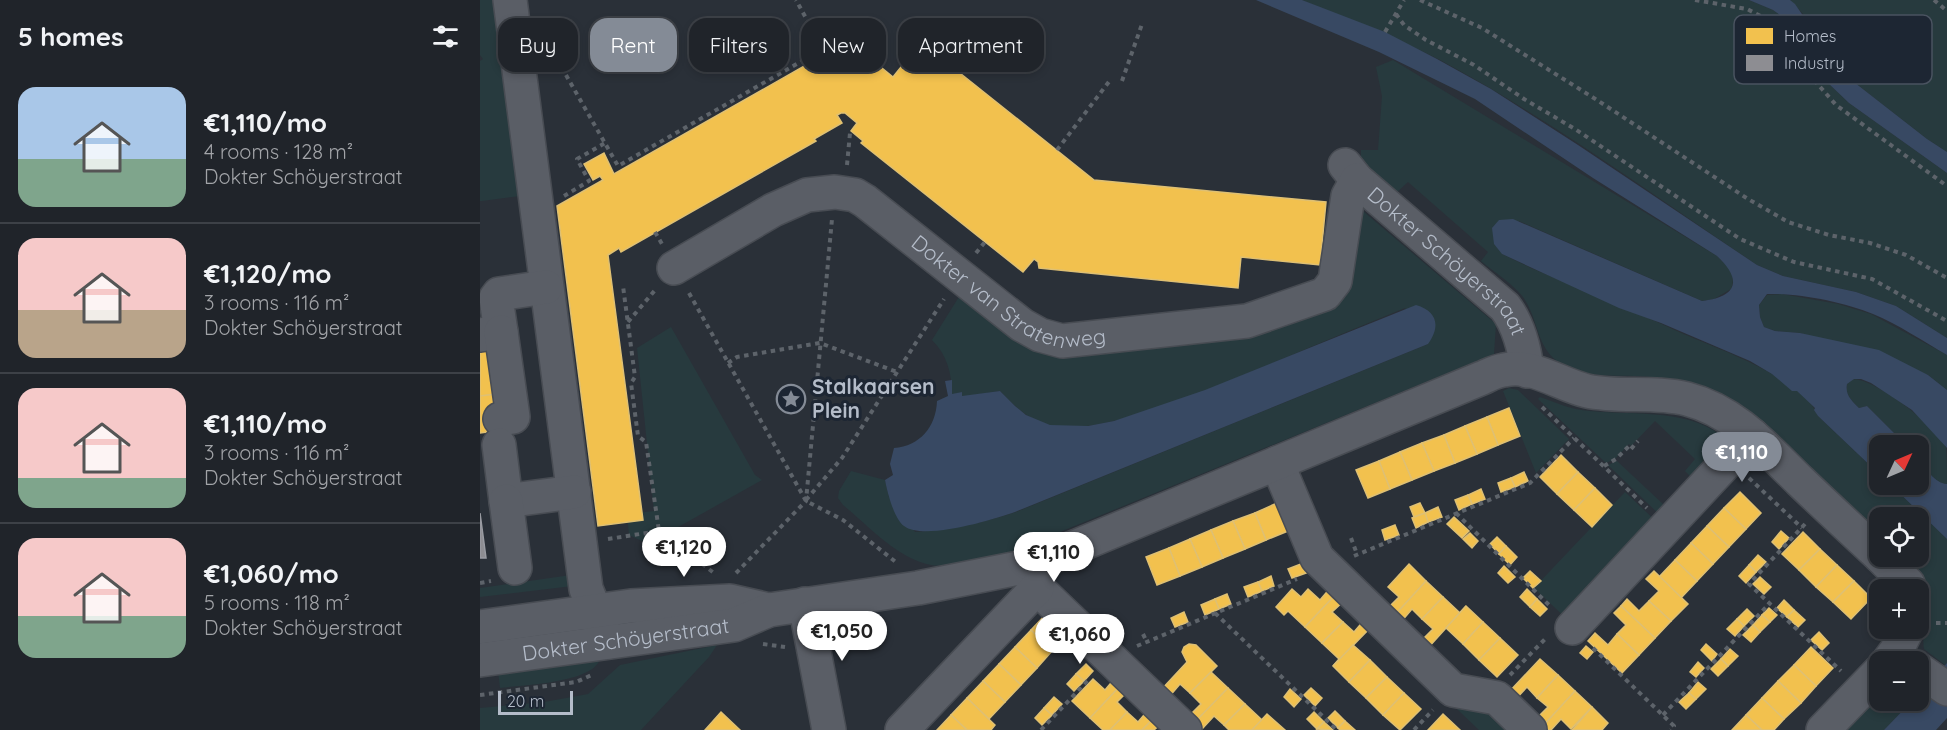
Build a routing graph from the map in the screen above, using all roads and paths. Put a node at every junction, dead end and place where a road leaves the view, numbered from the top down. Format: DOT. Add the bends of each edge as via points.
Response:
graph roads {
  1 [pos="510,0"];
  2 [pos="796,0"];
  3 [pos="1404,0"];
  4 [pos="1420,0"];
  5 [pos="1695,0"];
  6 [pos="1934,0"];
  7 [pos="1947,11"];
  8 [pos="1396,14"];
  9 [pos="1759,15"];
  10 [pos="806,18"];
  11 [pos="1142,24"];
  12 [pos="1385,32"];
  13 [pos="801,61"];
  14 [pos="566,75"];
  15 [pos="1111,79"];
  16 [pos="1122,81"];
  17 [pos="1818,84"];
  18 [pos="1057,150"];
  19 [pos="1351,173"];
  20 [pos="1947,186"];
  21 [pos="836,192"];
  22 [pos="655,232"];
  23 [pos="985,242"];
  24 [pos="674,268"];
  25 [pos="959,276"];
  26 [pos="1947,278"];
  27 [pos="623,286"];
  28 [pos="546,287"];
  29 [pos="489,321"];
  30 [pos="1947,321"];
  31 [pos="627,323"];
  32 [pos="820,344"];
  33 [pos="728,363"];
  34 [pos="1527,370"];
  35 [pos="897,372"];
  36 [pos="1752,435"];
  37 [pos="1638,441"];
  38 [pos="1729,459"];
  39 [pos="1277,463"];
  40 [pos="1604,466"];
  41 [pos="574,492"];
  42 [pos="506,501"];
  43 [pos="806,501"];
  44 [pos="1824,504"];
  45 [pos="1456,513"];
  46 [pos="1668,527"];
  47 [pos="1802,528"];
  48 [pos="659,531"];
  49 [pos="1351,538"];
  50 [pos="580,543"];
  51 [pos="1869,546"];
  52 [pos="1357,554"];
  53 [pos="1891,567"];
  54 [pos="515,568"];
  55 [pos="1033,577"];
  56 [pos="1903,579"];
  57 [pos="918,588"];
  58 [pos="731,603"];
  59 [pos="1770,603"];
  60 [pos="805,604"];
  61 [pos="595,610"];
  62 [pos="1215,613"];
  63 [pos="888,618"];
  64 [pos="1568,624"];
  65 [pos="480,627"];
  66 [pos="1143,634"];
  67 [pos="608,642"];
  68 [pos="1147,642"];
  69 [pos="813,648"];
  70 [pos="1872,651"];
  71 [pos="480,660"];
  72 [pos="1869,694"];
  73 [pos="1489,697"];
  74 [pos="1663,716"];
  75 [pos="828,730"];
  76 [pos="902,730"];
  77 [pos="1185,730"];
  78 [pos="1337,730"];
  79 [pos="1530,730"];
  80 [pos="1671,730"];
  81 [pos="1823,730"];
  1 -- 28 [label="street"];
  2 -- 10 [label="path"];
  3 -- 8 [label="path"];
  4 -- 26 [label="path" via="1482,28 1788,222 1906,255"];
  5 -- 9 [label="path" via="1748,9"];
  6 -- 7 [label="path"];
  8 -- 12 [label="path"];
  8 -- 30 [label="path" via="1404,26 1575,129 1740,239 1794,262 1872,279"];
  11 -- 16 [label="path"];
  13 -- 14 [label="path" via="619,168"];
  15 -- 18 [label="path"];
  17 -- 20 [label="path" via="1836,105"];
  19 -- 25 [label="street, Dokter van Stratenweg" via="1337,271 1330,289 1319,297 1247,321 1062,341 1022,325"];
  19 -- 34 [label="street, Dokter Schöyerstraat" via="1504,307 1512,317"];
  21 -- 24 [label="street, Dokter van Stratenweg" via="807,195 773,210"];
  21 -- 25 [label="street, Dokter van Stratenweg" via="866,201"];
  21 -- 32 [label="path"];
  22 -- 24 [label="path"];
  23 -- 25 [label="path"];
  24 -- 31 [label="path"];
  24 -- 33 [label="path"];
  25 -- 35 [label="path"];
  27 -- 31 [label="path"];
  28 -- 29 [label="street" via="502,293 496,298"];
  28 -- 41 [label="street"];
  29 -- 42 [label="street" via="513,417 500,432"];
  31 -- 48 [label="path" via="638,436 646,442"];
  32 -- 33 [label="path" via="737,357"];
  32 -- 35 [label="path"];
  32 -- 43 [label="path"];
  33 -- 43 [label="path"];
  34 -- 36 [label="street, Dokter Schöyerstraat" via="1593,392 1685,399 1724,413"];
  34 -- 39 [label="street, Dokter Schöyerstraat" via="1503,370"];
  34 -- 40 [label="path" via="1527,393"];
  35 -- 43 [label="path" via="842,458"];
  36 -- 38 [label="street"];
  36 -- 44 [label="street, Dokter Schöyerstraat"];
  37 -- 40 [label="path"];
  38 -- 46 [label="street"];
  38 -- 47 [label="path"];
  39 -- 55 [label="street, Dokter Schöyerstraat"];
  39 -- 73 [label="street" via="1317,558 1453,690"];
  40 -- 46 [label="path"];
  41 -- 42 [label="street"];
  41 -- 50 [label="street"];
  42 -- 54 [label="street"];
  43 -- 57 [label="path" via="843,520 892,558"];
  43 -- 58 [label="path"];
  44 -- 47 [label="path"];
  44 -- 51 [label="street, Dokter Schöyerstraat"];
  45 -- 64 [label="path"];
  46 -- 64 [label="street"];
  47 -- 59 [label="path" via="1749,584"];
  48 -- 50 [label="path"];
  48 -- 58 [label="path"];
  49 -- 52 [label="path"];
  50 -- 61 [label="street" via="586,589"];
  53 -- 56 [label="street, Dokter Schöyerstraat"];
  55 -- 57 [label="street, Dokter Schöyerstraat"];
  55 -- 76 [label="street, Dokter Schöyerstraat"];
  55 -- 77 [label="street"];
  57 -- 60 [label="street, Dokter Schöyerstraat"];
  58 -- 60 [label="street, Dokter Schöyerstraat" via="769,610"];
  58 -- 61 [label="street, Dokter Schöyerstraat"];
  58 -- 67 [label="street, Dokter Schöyerstraat" via="635,640"];
  58 -- 69 [label="path" via="736,639"];
  59 -- 70 [label="path"];
  59 -- 74 [label="path"];
  60 -- 69 [label="street"];
  61 -- 65 [label="street, Dokter Schöyerstraat"];
  61 -- 67 [label="street"];
  62 -- 78 [label="path"];
  63 -- 69 [label="path" via="866,641"];
  64 -- 73 [label="path"];
  64 -- 74 [label="path"];
  66 -- 68 [label="path"];
  67 -- 71 [label="street, Dokter Schöyerstraat"];
  69 -- 75 [label="street"];
  72 -- 81 [label="street"];
  73 -- 79 [label="street" via="1497,698"];
  74 -- 80 [label="path" via="1674,726"];
}
